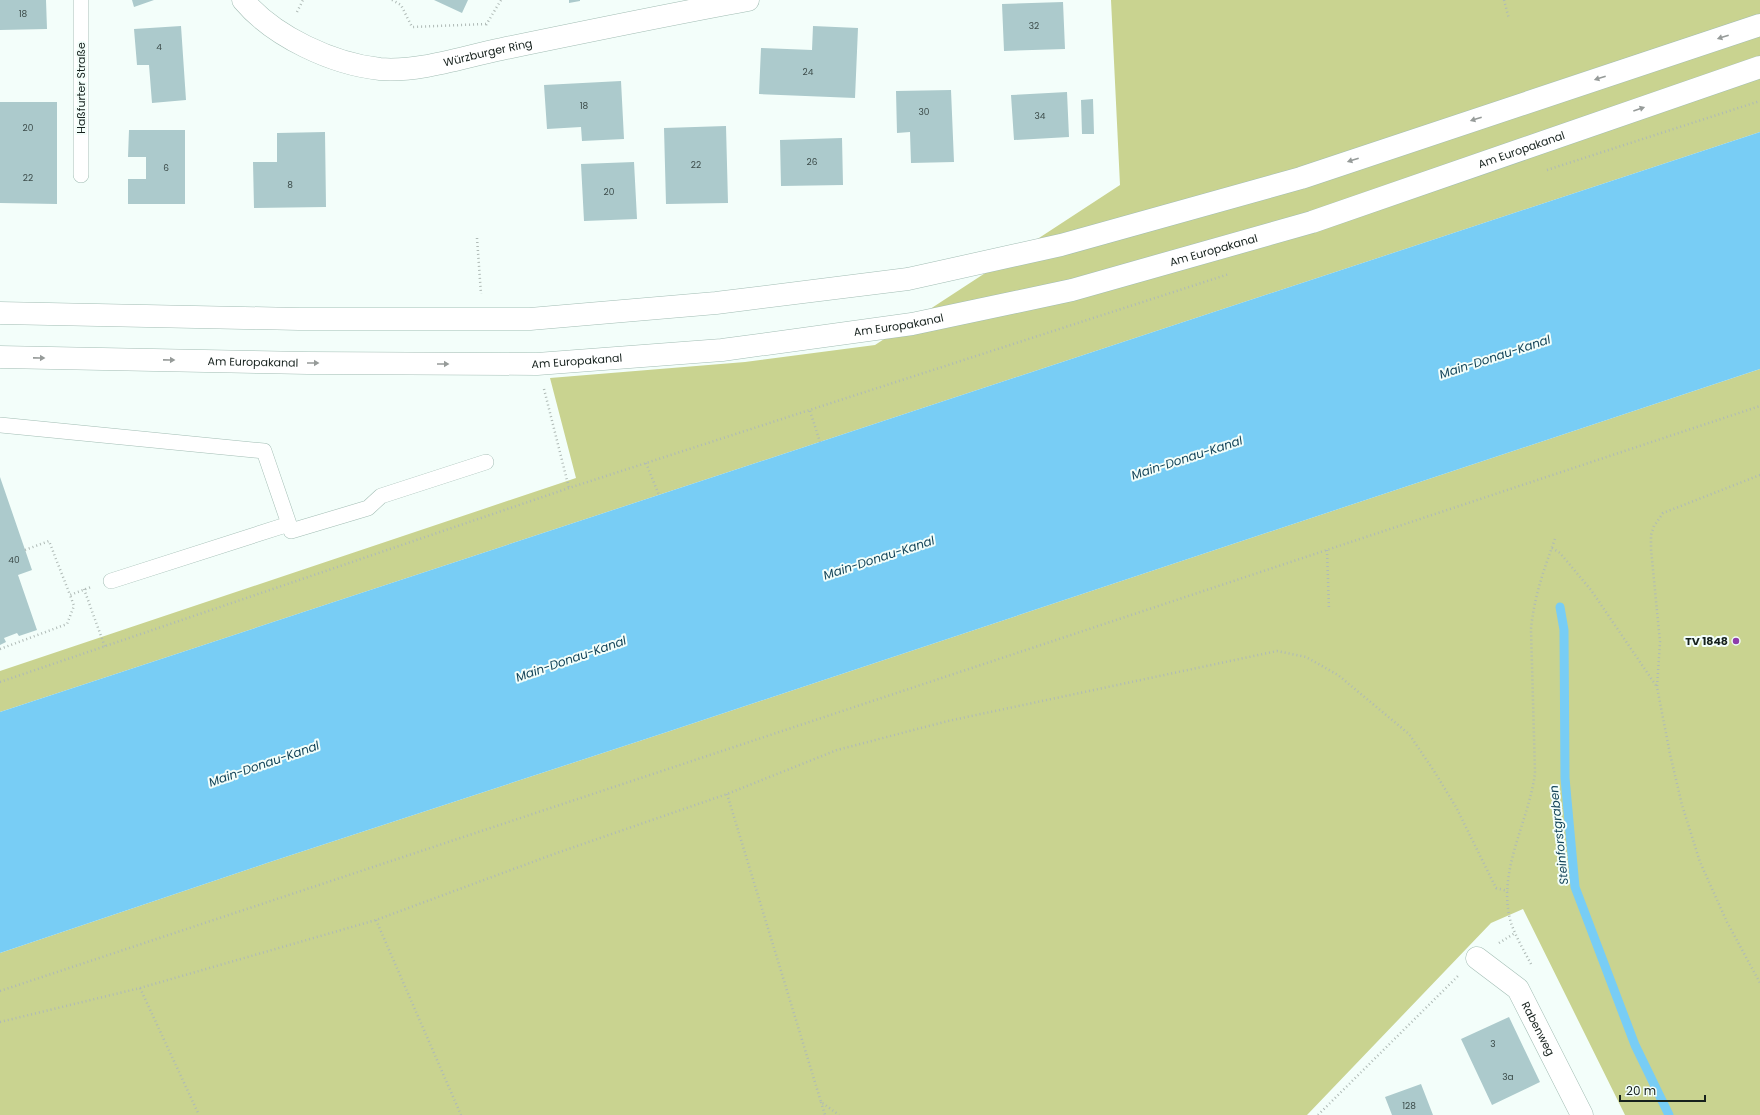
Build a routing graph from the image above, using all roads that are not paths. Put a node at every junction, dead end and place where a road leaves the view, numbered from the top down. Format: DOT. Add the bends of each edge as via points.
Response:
graph roads {
  1 [pos="81,0"];
  2 [pos="243,0"];
  3 [pos="748,0"];
  4 [pos="1760,25"];
  5 [pos="1760,67"];
  6 [pos="81,176"];
  7 [pos="0,313"];
  8 [pos="0,357"];
  9 [pos="0,425"];
  10 [pos="486,462"];
  11 [pos="289,524"];
  12 [pos="110,581"];
  13 [pos="1477,958"];
  14 [pos="1582,1115"];
  1 -- 6 [label="lane, Haßfurter Straße"];
  2 -- 3 [label="main road, Würzburger Ring" via="250,9 284,35 340,62 381,69 419,68"];
  4 -- 7 [label="main road, one-way" via="1301,178 1061,245 908,280 716,302 530,319 299,319"];
  8 -- 5 [label="main road, Am Europakanal, one-way" via="538,364 722,350 905,325 1072,290 1312,222"];
  9 -- 11 [label="lane" via="264,451"];
  10 -- 11 [label="lane" via="381,496 368,508 291,531"];
  11 -- 12 [label="lane"];
  13 -- 14 [label="main road, Rabenweg" via="1518,989"];
}
